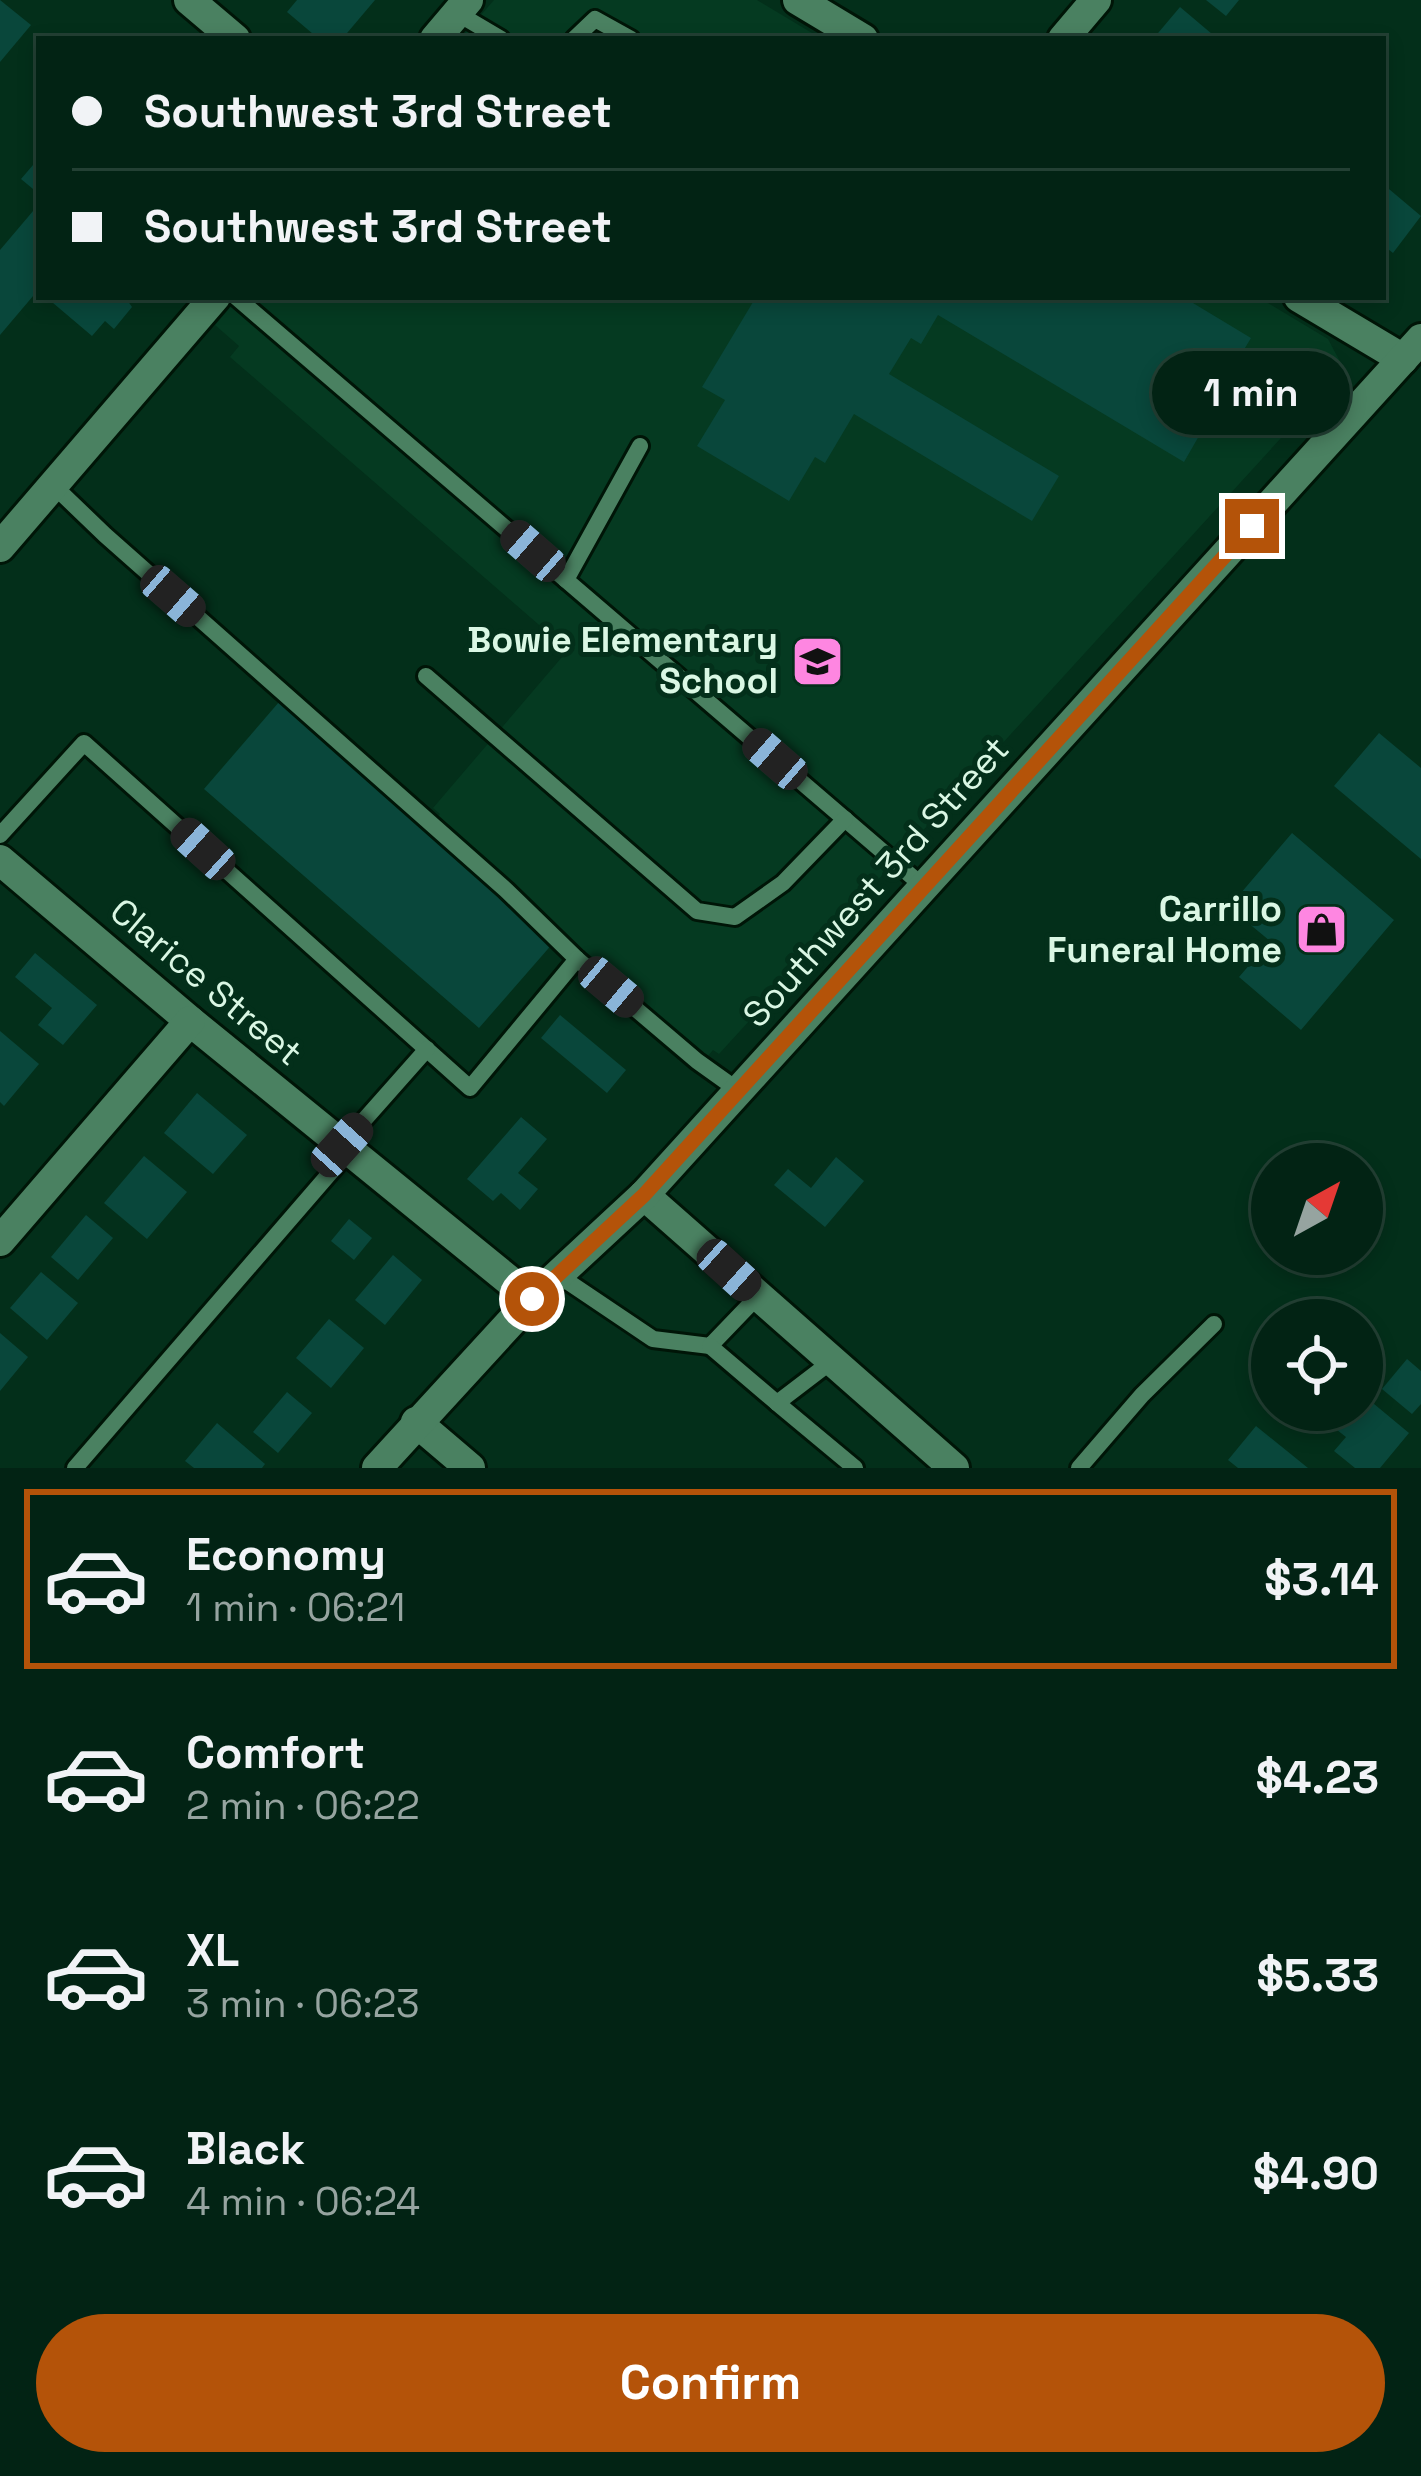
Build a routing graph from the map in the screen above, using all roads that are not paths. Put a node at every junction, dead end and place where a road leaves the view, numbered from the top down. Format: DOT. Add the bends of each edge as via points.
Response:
graph roads {
  1 [pos="190,0"];
  2 [pos="798,0"];
  3 [pos="1096,0"];
  4 [pos="463,6"];
  5 [pos="232,36"];
  6 [pos="438,36"];
  7 [pos="498,36"];
  8 [pos="577,36"];
  9 [pos="626,36"];
  10 [pos="858,36"];
  11 [pos="1066,36"];
  12 [pos="212,300"];
  13 [pos="239,300"];
  14 [pos="1305,300"];
  15 [pos="1412,349"];
  16 [pos="640,446"];
  17 [pos="53,485"];
  18 [pos="0,547"];
  19 [pos="566,580"];
  20 [pos="426,676"];
  21 [pos="845,819"];
  22 [pos="0,835"];
  23 [pos="5,875"];
  24 [pos="924,887"];
  25 [pos="578,959"];
  26 [pos="190,1021"];
  27 [pos="427,1049"];
  28 [pos="739,1090"];
  29 [pos="345,1148"];
  30 [pos="644,1195"];
  31 [pos="0,1240"];
  32 [pos="558,1275"];
  33 [pos="758,1296"];
  34 [pos="532,1299"];
  35 [pos="1214,1324"];
  36 [pos="710,1346"];
  37 [pos="832,1361"];
  38 [pos="777,1403"];
  39 [pos="416,1422"];
  40 [pos="934,1462"];
  41 [pos="75,1468"];
  42 [pos="377,1468"];
  43 [pos="470,1468"];
  44 [pos="855,1468"];
  45 [pos="1079,1468"];
  1 -- 5 [label="street"];
  2 -- 10 [label="street"];
  3 -- 11 [label="street"];
  4 -- 6 [label="street"];
  4 -- 7 [label="lane"];
  8 -- 9 [label="lane" via="595,19"];
  12 -- 17 [label="street"];
  13 -- 19 [label="lane"];
  14 -- 15 [label="street"];
  15 -- 24 [label="street, Southwest 3rd Street"];
  16 -- 19 [label="lane"];
  17 -- 18 [label="street"];
  17 -- 25 [label="lane"];
  19 -- 21 [label="lane"];
  20 -- 21 [label="lane" via="697,911 735,916 783,883"];
  21 -- 24 [label="lane"];
  22 -- 27 [label="lane" via="84,743"];
  23 -- 26 [label="street, Clarice Street"];
  24 -- 28 [label="street, Southwest 3rd Street"];
  25 -- 27 [label="lane" via="470,1088"];
  25 -- 28 [label="lane"];
  26 -- 29 [label="street, Clarice Street"];
  26 -- 31 [label="street"];
  27 -- 29 [label="lane"];
  28 -- 30 [label="street, Southwest 3rd Street"];
  29 -- 34 [label="street, Clarice Street"];
  29 -- 41 [label="lane"];
  30 -- 32 [label="street, Southwest 3rd Street"];
  30 -- 33 [label="street"];
  32 -- 34 [label="street, Southwest 3rd Street"];
  32 -- 36 [label="lane" via="653,1339"];
  33 -- 36 [label="lane"];
  33 -- 37 [label="street"];
  34 -- 39 [label="street, Southwest 3rd Street"];
  35 -- 45 [label="lane"];
  36 -- 38 [label="lane"];
  37 -- 38 [label="lane"];
  37 -- 40 [label="street"];
  38 -- 44 [label="lane"];
  39 -- 42 [label="street, Southwest 3rd Street"];
  39 -- 43 [label="street"];
}
